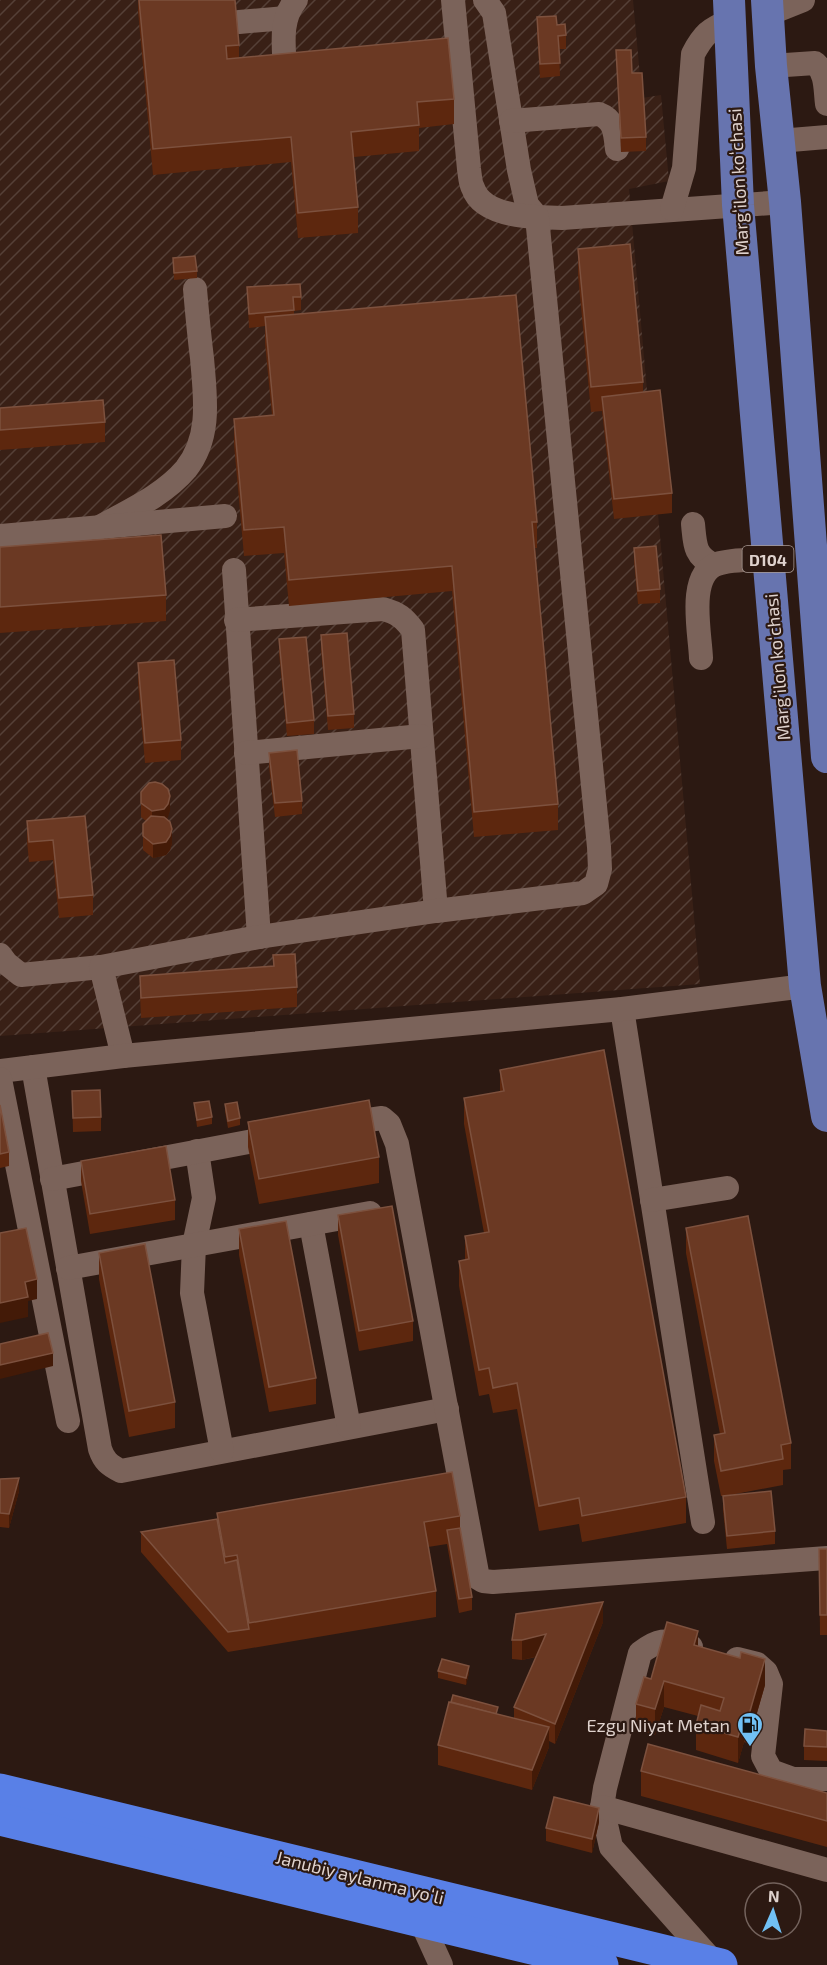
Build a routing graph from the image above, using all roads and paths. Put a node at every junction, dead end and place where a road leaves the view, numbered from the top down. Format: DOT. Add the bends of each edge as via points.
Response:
graph roads {
  1 [pos="453,0"];
  2 [pos="485,0"];
  3 [pos="803,0"];
  4 [pos="768,7"];
  5 [pos="291,9"];
  6 [pos="729,10"];
  7 [pos="239,22"];
  8 [pos="771,66"];
  9 [pos="285,70"];
  10 [pos="827,104"];
  11 [pos="511,121"];
  12 [pos="827,137"];
  13 [pos="779,141"];
  14 [pos="617,149"];
  15 [pos="785,202"];
  16 [pos="738,205"];
  17 [pos="672,209"];
  18 [pos="537,217"];
  19 [pos="195,289"];
  20 [pos="225,516"];
  21 [pos="693,524"];
  22 [pos="98,528"];
  23 [pos="0,536"];
  24 [pos="768,559"];
  25 [pos="714,565"];
  26 [pos="234,570"];
  27 [pos="236,620"];
  28 [pos="822,632"];
  29 [pos="701,658"];
  30 [pos="826,723"];
  31 [pos="421,736"];
  32 [pos="246,753"];
  33 [pos="827,757"];
  34 [pos="436,911"];
  35 [pos="260,937"];
  36 [pos="0,955"];
  37 [pos="101,967"];
  38 [pos="805,986"];
  39 [pos="622,1009"];
  40 [pos="123,1056"];
  41 [pos="33,1067"];
  42 [pos="0,1071"];
  43 [pos="0,1079"];
  44 [pos="827,1116"];
  45 [pos="197,1151"];
  46 [pos="52,1179"];
  47 [pos="728,1188"];
  48 [pos="652,1200"];
  49 [pos="408,1206"];
  50 [pos="311,1224"];
  51 [pos="194,1245"];
  52 [pos="68,1268"];
  53 [pos="447,1409"];
  54 [pos="68,1420"];
  55 [pos="349,1427"];
  56 [pos="222,1451"];
  57 [pos="703,1522"];
  58 [pos="827,1558"];
  59 [pos="827,1779"];
  60 [pos="0,1790"];
  61 [pos="602,1807"];
  62 [pos="0,1819"];
  63 [pos="827,1870"];
  64 [pos="421,1921"];
  65 [pos="718,1964"];
  66 [pos="441,1965"];
  67 [pos="602,1965"];
  1 -- 18 [label="street" via="473,190 483,202 501,211"];
  2 -- 11 [label="street" via="494,13"];
  3 -- 4 [label="street"];
  4 -- 8 [label="main road, D104"];
  5 -- 7 [label="street"];
  5 -- 9 [label="street" via="283,36"];
  6 -- 16 [label="main road, Margʻilon koʻchasi / D104"];
  6 -- 17 [label="street" via="700,40 693,54 684,168"];
  8 -- 10 [label="street" via="815,63 824,76"];
  8 -- 13 [label="main road, D104"];
  11 -- 14 [label="street" via="598,114 614,125"];
  11 -- 18 [label="street" via="527,205"];
  12 -- 13 [label="street"];
  13 -- 15 [label="main road, D104"];
  15 -- 16 [label="street"];
  15 -- 28 [label="main road, D104"];
  16 -- 17 [label="street"];
  16 -- 24 [label="main road, Margʻilon koʻchasi / D104"];
  17 -- 18 [label="street"];
  18 -- 34 [label="street" via="600,869 596,884 583,893"];
  19 -- 22 [label="street" via="206,410 197,449 186,468 167,485"];
  20 -- 22 [label="street"];
  21 -- 25 [label="street" via="702,560"];
  22 -- 23 [label="street"];
  24 -- 25 [label="street"];
  24 -- 38 [label="main road, Margʻilon koʻchasi / D104"];
  25 -- 29 [label="street" via="704,572 698,594"];
  26 -- 27 [label="street"];
  27 -- 31 [label="street" via="383,609 396,612 413,630"];
  27 -- 32 [label="street"];
  28 -- 30 [label="main road, D104"];
  30 -- 33 [label="main road, D104"];
  31 -- 32 [label="street"];
  31 -- 34 [label="street"];
  32 -- 35 [label="street"];
  34 -- 35 [label="street"];
  35 -- 37 [label="street"];
  36 -- 37 [label="street" via="21,975"];
  37 -- 40 [label="street"];
  38 -- 39 [label="street"];
  38 -- 44 [label="main road, Margʻilon koʻchasi / D104"];
  39 -- 40 [label="street"];
  39 -- 48 [label="street"];
  40 -- 41 [label="street"];
  41 -- 42 [label="street"];
  41 -- 46 [label="street"];
  43 -- 54 [label="street"];
  45 -- 46 [label="street"];
  45 -- 49 [label="street" via="382,1118 389,1124 397,1144"];
  45 -- 51 [label="street" via="204,1198"];
  46 -- 52 [label="street"];
  47 -- 48 [label="street"];
  48 -- 57 [label="street"];
  49 -- 50 [label="street"];
  49 -- 53 [label="street"];
  50 -- 51 [label="street"];
  50 -- 55 [label="street"];
  51 -- 52 [label="street"];
  51 -- 56 [label="street" via="192,1293"];
  52 -- 56 [label="street" via="103,1458 121,1471"];
  53 -- 55 [label="street"];
  53 -- 58 [label="street" via="476,1572 483,1581"];
  55 -- 56 [label="street"];
  59 -- 61 [label="street" via="793,1779 771,1771 763,1756 771,1683 766,1672 757,1665 665,1640 640,1653"];
  60 -- 65 [label="highway, Janubiy aylanma yoʻli"];
  61 -- 63 [label="street"];
  61 -- 65 [label="street" via="611,1847"];
  62 -- 64 [label="highway, Janubiy aylanma yoʻli"];
  64 -- 66 [label="street"];
  64 -- 67 [label="highway, Janubiy aylanma yoʻli"];
}
